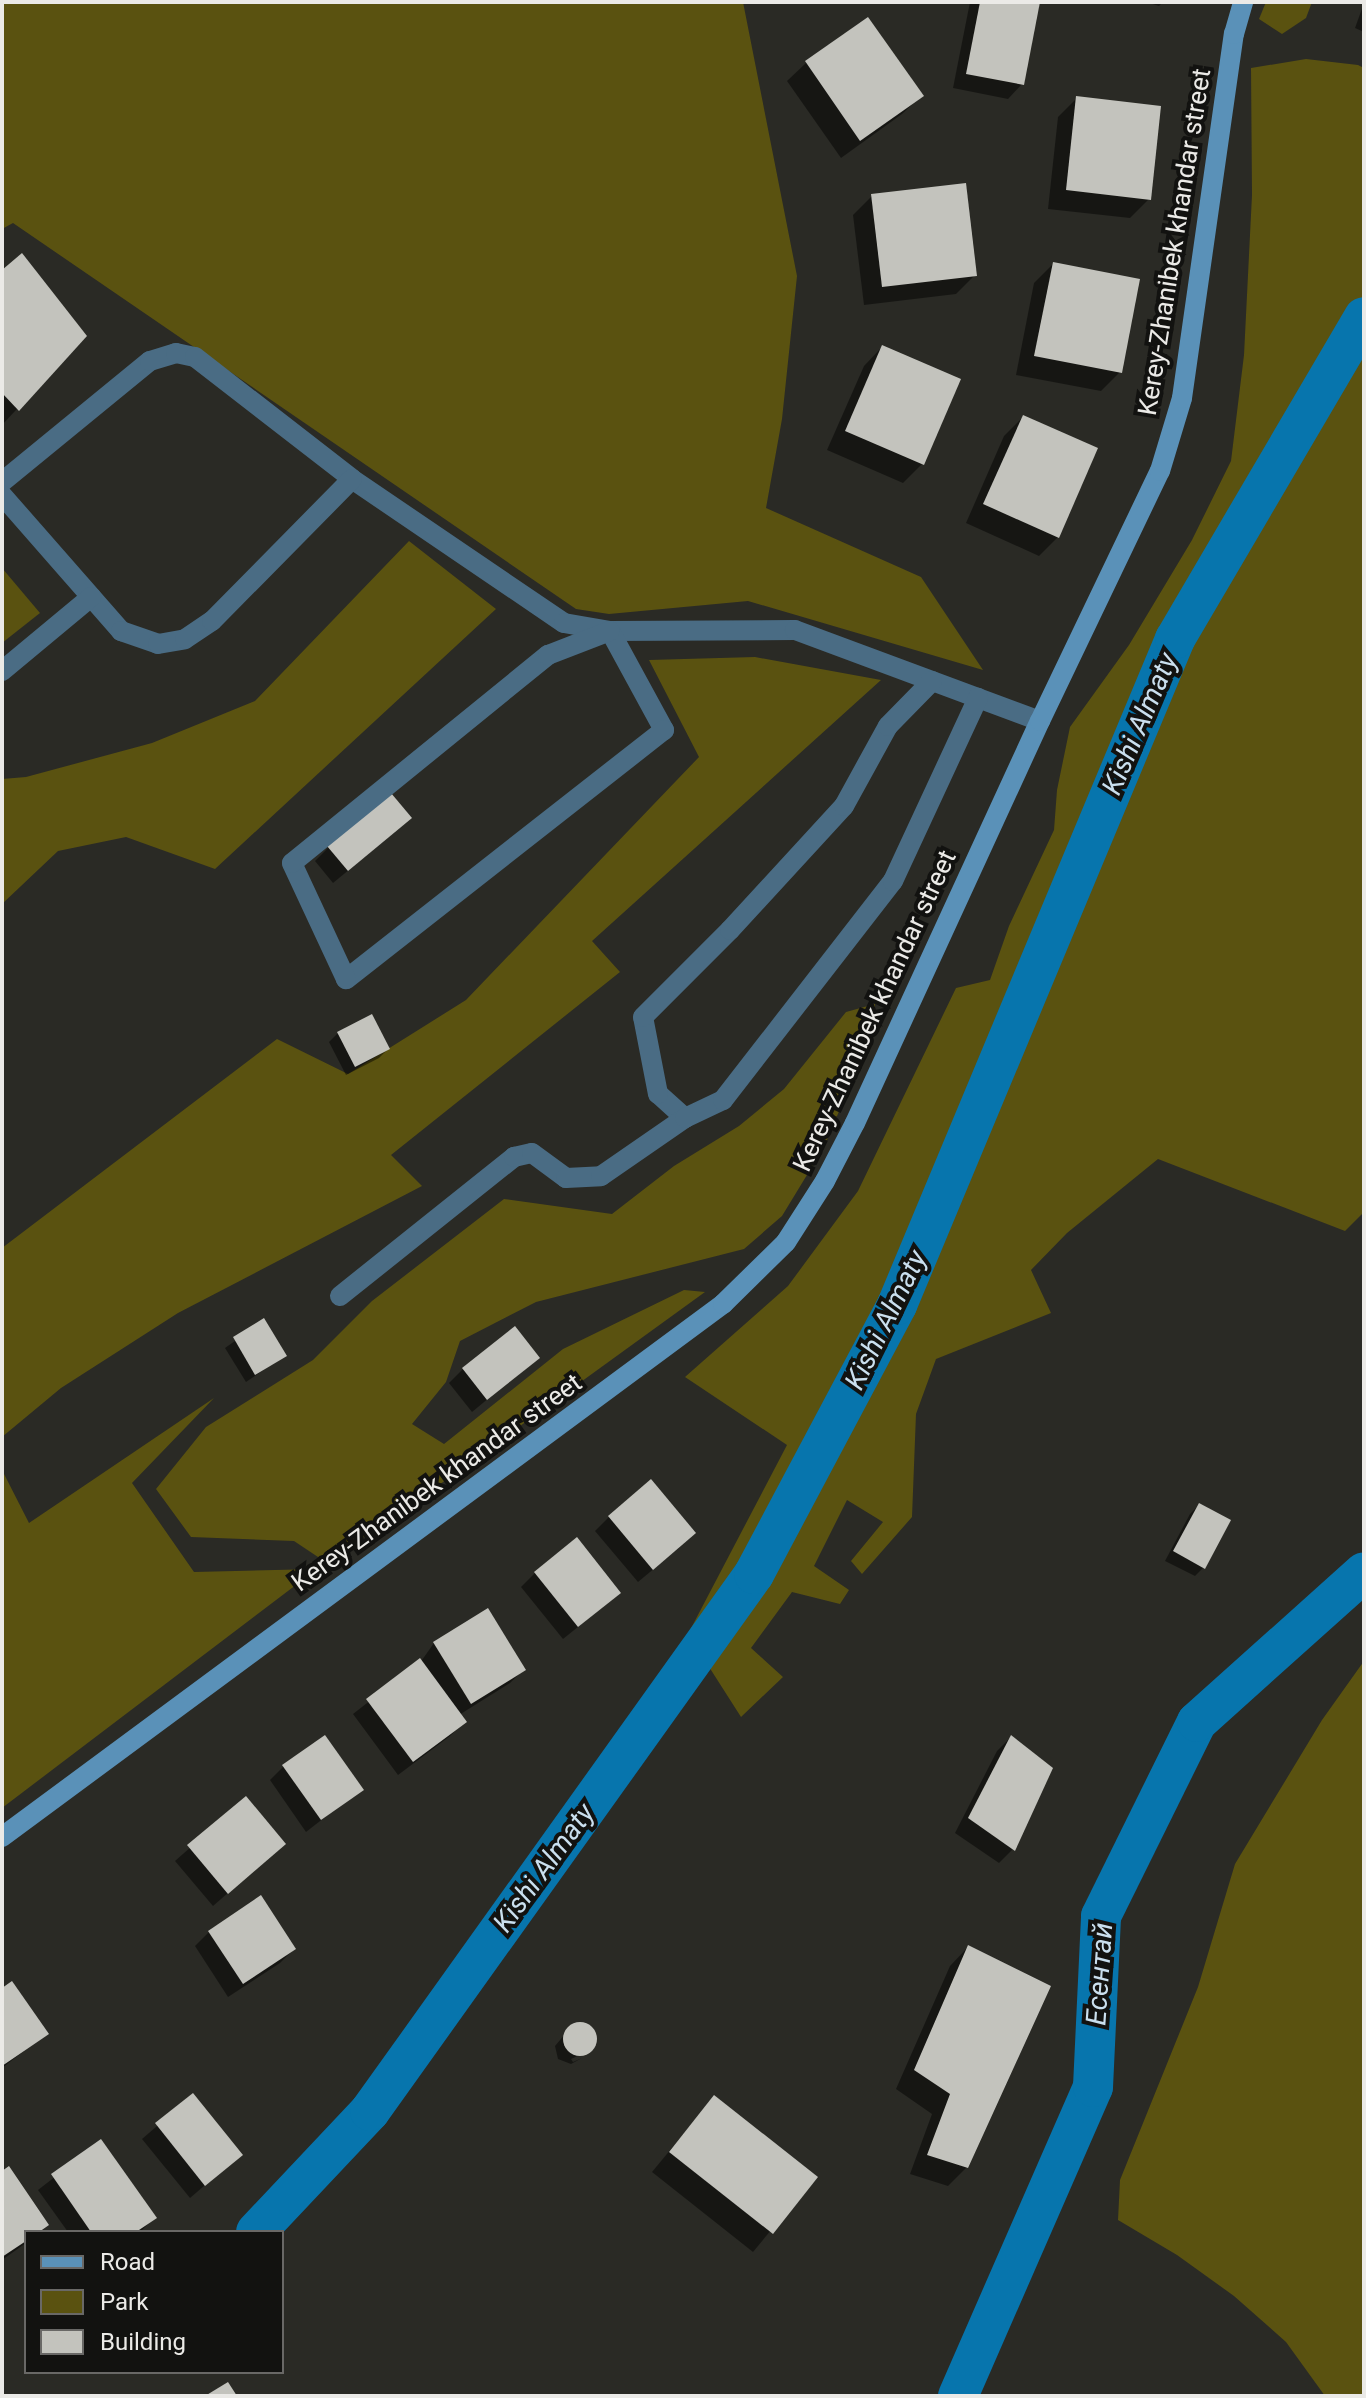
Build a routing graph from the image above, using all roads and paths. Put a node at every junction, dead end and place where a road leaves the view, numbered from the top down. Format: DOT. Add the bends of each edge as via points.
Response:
graph roads {
  1 [pos="1243,2"];
  2 [pos="352,479"];
  3 [pos="2,482"];
  4 [pos="2,495"];
  5 [pos="91,597"];
  6 [pos="610,631"];
  7 [pos="2,671"];
  8 [pos="932,681"];
  9 [pos="978,698"];
  10 [pos="1040,721"];
  11 [pos="685,1118"];
  12 [pos="340,1296"];
  13 [pos="2,1837"];
  1 -- 10 [label="main road, Kerey-Zhanibek khandar street" via="1234,34 1182,398 1160,471"];
  2 -- 3 [label="street" via="195,357 176,353 150,361"];
  2 -- 5 [label="street" via="212,621 185,639 158,644 121,631"];
  2 -- 6 [label="street" via="564,623"];
  4 -- 5 [label="street"];
  5 -- 7 [label="street"];
  6 -- 6 [label="street" via="548,655 292,863 346,979 664,730"];
  6 -- 8 [label="street" via="795,630"];
  8 -- 9 [label="street"];
  8 -- 11 [label="street" via="888,726 844,806 643,1017 658,1094"];
  9 -- 10 [label="street"];
  9 -- 11 [label="street" via="893,881 723,1100"];
  10 -- 13 [label="main road, Kerey-Zhanibek khandar street" via="855,1123 786,1242 723,1304"];
  11 -- 12 [label="street" via="601,1176 566,1178 532,1153 514,1157"];
}
